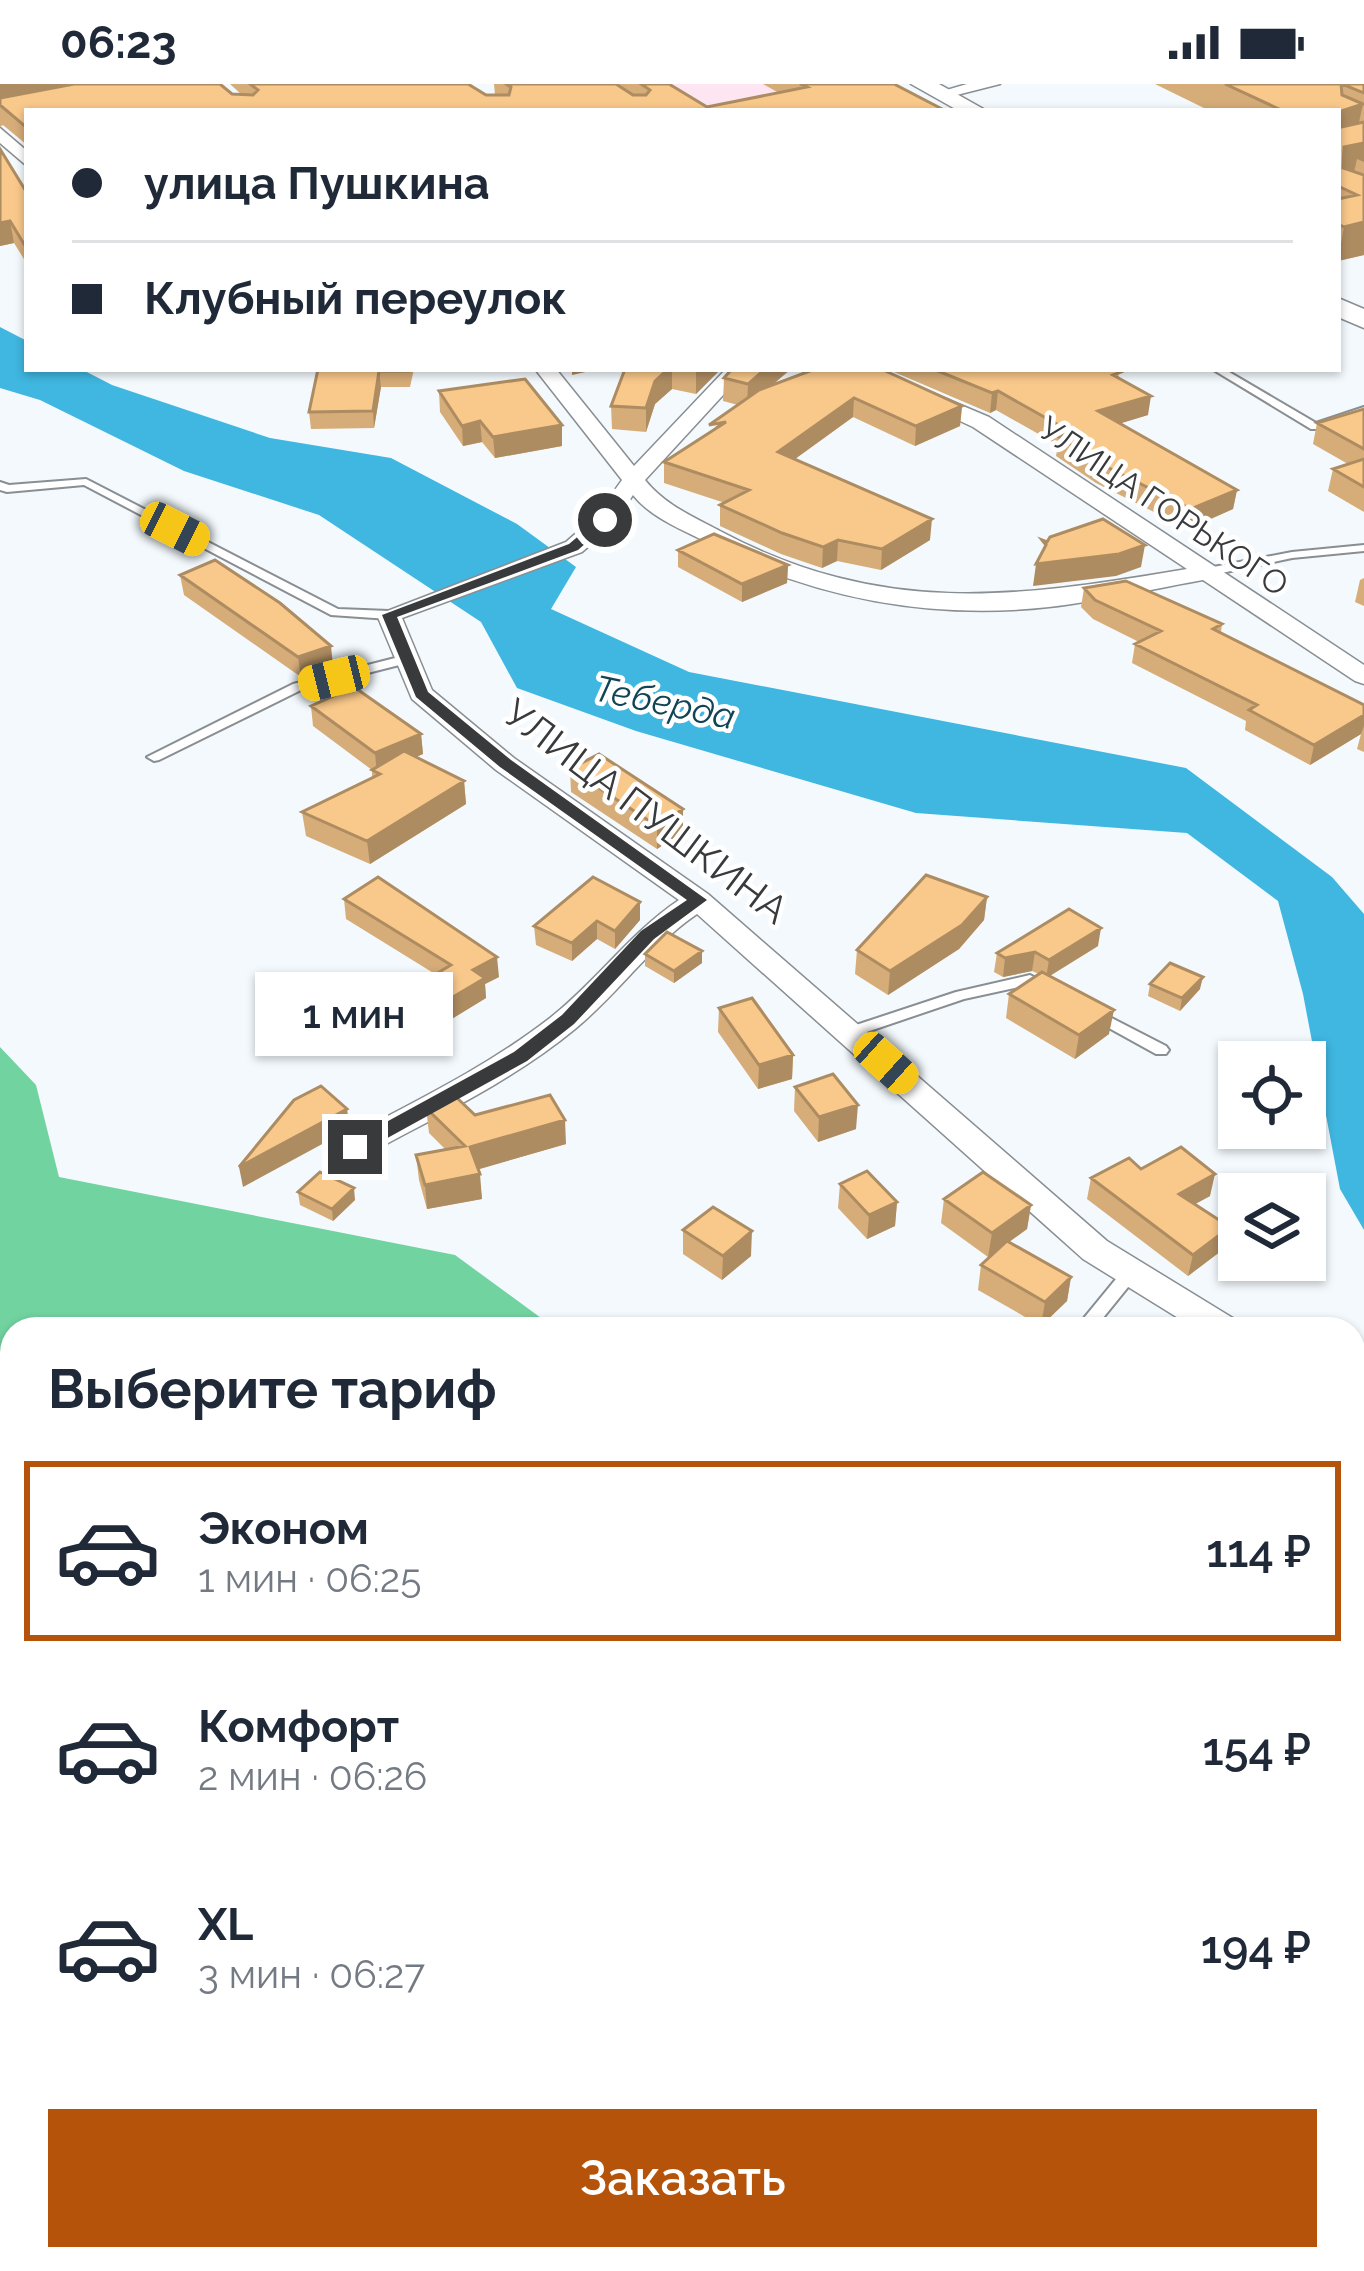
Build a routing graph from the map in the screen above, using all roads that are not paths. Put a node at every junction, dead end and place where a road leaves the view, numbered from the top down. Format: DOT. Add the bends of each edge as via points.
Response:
graph roads {
  1 [pos="992,84"];
  2 [pos="935,96"];
  3 [pos="971,108"];
  4 [pos="0,133"];
  5 [pos="24,158"];
  6 [pos="547,372"];
  7 [pos="734,372"];
  8 [pos="865,372"];
  9 [pos="1221,372"];
  10 [pos="1364,410"];
  11 [pos="633,480"];
  12 [pos="0,485"];
  13 [pos="1364,548"];
  14 [pos="1203,573"];
  15 [pos="389,615"];
  16 [pos="407,659"];
  17 [pos="1364,676"];
  18 [pos="154,757"];
  19 [pos="698,900"];
  20 [pos="1067,1000"];
  21 [pos="1086,1010"];
  22 [pos="852,1032"];
  23 [pos="1161,1050"];
  24 [pos="355,1147"];
  25 [pos="1131,1272"];
  26 [pos="1094,1317"];
  27 [pos="1204,1317"];
  1 -- 2 [label="street"];
  2 -- 3 [label="main road"];
  4 -- 5 [label="street"];
  6 -- 11 [label="street"];
  7 -- 11 [label="street"];
  8 -- 14 [label="street, УЛИЦА ГОРЬКОГО" via="981,422"];
  9 -- 10 [label="lane" via="1315,428"];
  11 -- 14 [label="street" via="652,504 742,552 845,590 954,602 1047,600"];
  11 -- 15 [label="street" via="574,547"];
  12 -- 15 [label="lane" via="86,482 335,612"];
  13 -- 14 [label="lane"];
  14 -- 17 [label="street, УЛИЦА ГОРЬКОГО"];
  15 -- 16 [label="street, УЛИЦА ПУШКИНА"];
  16 -- 18 [label="lane" via="297,687"];
  16 -- 19 [label="street, УЛИЦА ПУШКИНА" via="422,694 506,764"];
  19 -- 22 [label="street, УЛИЦА ПУШКИНА"];
  19 -- 24 [label="street" via="647,935 568,1019 520,1056"];
  20 -- 22 [label="lane" via="1030,980"];
  21 -- 23 [label="lane"];
  22 -- 25 [label="street, УЛИЦА ПУШКИНА" via="1096,1250"];
  25 -- 26 [label="lane"];
  25 -- 27 [label="street, УЛИЦА ПУШКИНА"];
}
